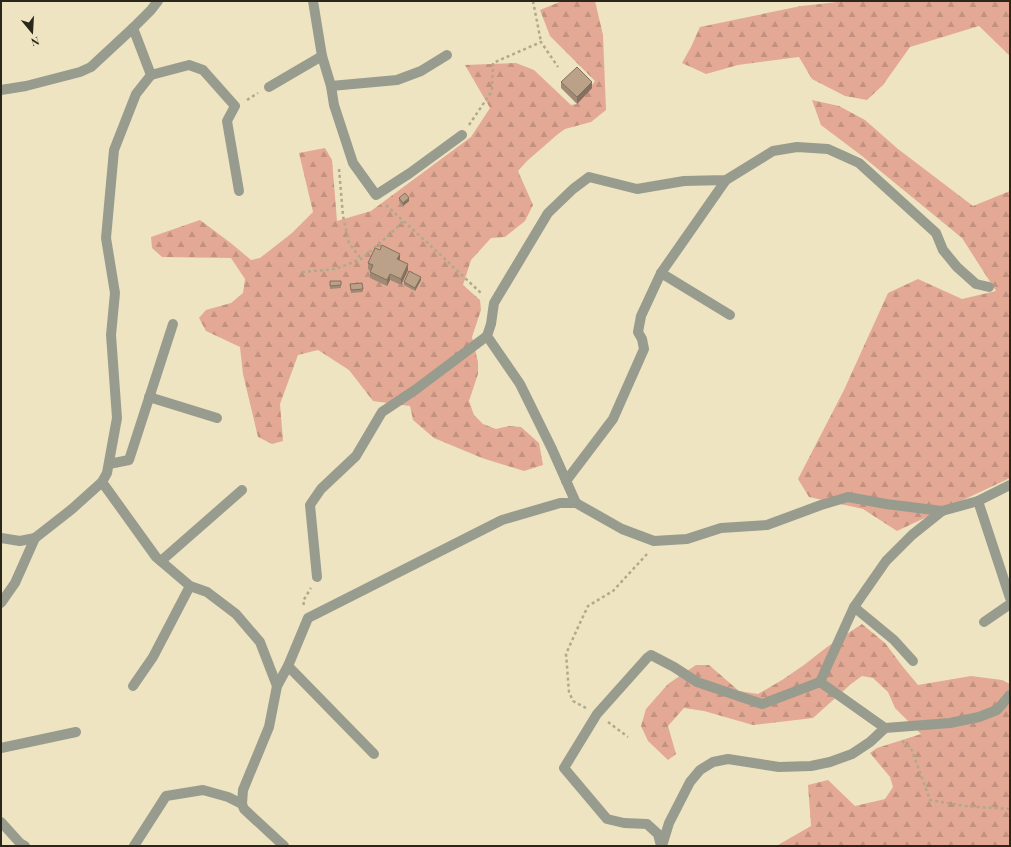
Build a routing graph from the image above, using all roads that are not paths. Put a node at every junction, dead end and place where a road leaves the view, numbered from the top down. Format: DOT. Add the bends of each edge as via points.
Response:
graph roads {
  1 [pos="158,1"];
  2 [pos="313,1"];
  3 [pos="133,28"];
  4 [pos="447,54"];
  5 [pos="322,56"];
  6 [pos="151,75"];
  7 [pos="331,86"];
  8 [pos="269,87"];
  9 [pos="1,90"];
  10 [pos="462,135"];
  11 [pos="726,180"];
  12 [pos="239,190"];
  13 [pos="661,273"];
  14 [pos="989,287"];
  15 [pos="730,314"];
  16 [pos="173,324"];
  17 [pos="487,336"];
  18 [pos="149,397"];
  19 [pos="217,418"];
  20 [pos="109,464"];
  21 [pos="566,481"];
  22 [pos="102,482"];
  23 [pos="1010,485"];
  24 [pos="242,490"];
  25 [pos="978,501"];
  26 [pos="576,503"];
  27 [pos="942,511"];
  28 [pos="1,538"];
  29 [pos="35,538"];
  30 [pos="161,561"];
  31 [pos="317,577"];
  32 [pos="190,586"];
  33 [pos="1010,598"];
  34 [pos="1,603"];
  35 [pos="1010,604"];
  36 [pos="854,607"];
  37 [pos="984,622"];
  38 [pos="913,661"];
  39 [pos="288,666"];
  40 [pos="820,682"];
  41 [pos="133,686"];
  42 [pos="277,686"];
  43 [pos="1010,695"];
  44 [pos="885,728"];
  45 [pos="76,732"];
  46 [pos="1,748"];
  47 [pos="374,754"];
  48 [pos="242,804"];
  49 [pos="1,822"];
  50 [pos="25,846"];
  51 [pos="134,846"];
  52 [pos="284,846"];
  53 [pos="662,846"];
  1 -- 3 [label="street"];
  2 -- 5 [label="street"];
  3 -- 6 [label="street"];
  3 -- 9 [label="street" via="91,67 26,86"];
  4 -- 7 [label="street" via="420,71 397,80"];
  5 -- 7 [label="street"];
  5 -- 8 [label="street"];
  6 -- 12 [label="street" via="189,65 203,70 235,106 227,121"];
  6 -- 20 [label="street" via="136,94 114,150 106,238 115,293 111,335 117,418"];
  7 -- 10 [label="street" via="334,105 353,164 376,195"];
  11 -- 13 [label="street"];
  11 -- 14 [label="street" via="774,152 796,147 828,149 859,163 936,234 943,250 957,267 976,284"];
  11 -- 17 [label="street" via="684,182 637,189 589,177 548,213 494,303"];
  13 -- 15 [label="street"];
  13 -- 21 [label="street" via="641,316 638,332 644,349 613,419"];
  16 -- 18 [label="street"];
  17 -- 21 [label="street" via="520,384"];
  17 -- 31 [label="street" via="382,412 356,456 321,489 310,505"];
  18 -- 19 [label="street"];
  18 -- 20 [label="street" via="129,460"];
  20 -- 22 [label="street"];
  21 -- 26 [label="street"];
  22 -- 29 [label="street"];
  22 -- 30 [label="street"];
  23 -- 25 [label="street"];
  24 -- 30 [label="street"];
  25 -- 27 [label="street"];
  25 -- 33 [label="street"];
  26 -- 27 [label="street" via="622,529 654,541 687,539 721,528 767,525 848,497"];
  26 -- 39 [label="street" via="560,503 502,520 308,618"];
  27 -- 36 [label="street" via="912,535 886,561"];
  28 -- 29 [label="street" via="20,541"];
  29 -- 34 [label="street" via="15,583"];
  30 -- 32 [label="street"];
  32 -- 41 [label="street" via="153,657"];
  32 -- 42 [label="street" via="207,592 236,614 260,642"];
  35 -- 37 [label="street"];
  36 -- 38 [label="street" via="894,640"];
  36 -- 40 [label="street"];
  39 -- 42 [label="street"];
  39 -- 47 [label="street"];
  40 -- 44 [label="street"];
  40 -- 53 [label="street" via="762,704 697,682 651,655 646,658 597,714 564,768 607,819 647,824 658,834"];
  42 -- 48 [label="street" via="269,727 244,790"];
  43 -- 44 [label="street" via="996,710 979,717 950,723"];
  44 -- 53 [label="street" via="852,754 812,766 779,767 728,759 713,762 700,770 690,782 669,823"];
  45 -- 46 [label="street"];
  48 -- 51 [label="street" via="203,790 166,796"];
  48 -- 52 [label="street" via="244,809"];
  49 -- 50 [label="street"];
}
